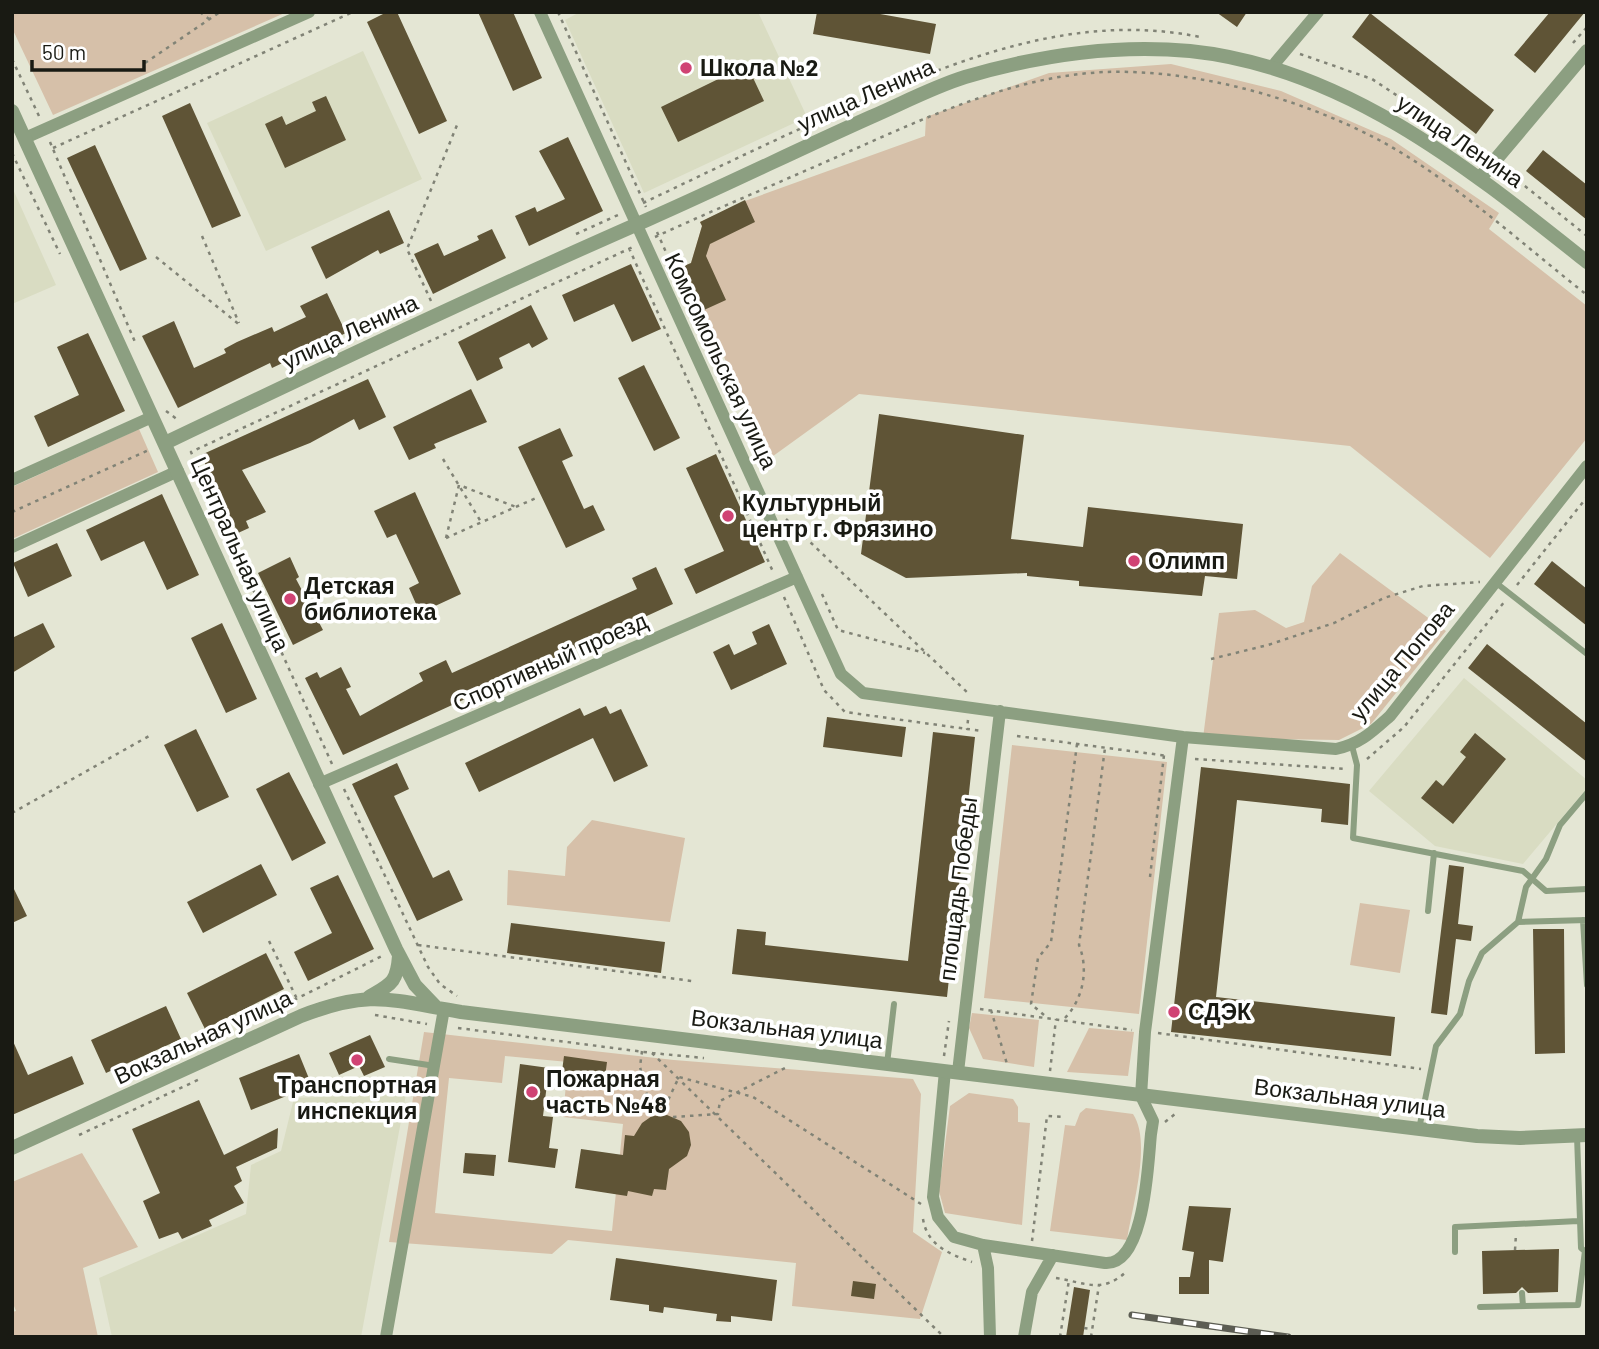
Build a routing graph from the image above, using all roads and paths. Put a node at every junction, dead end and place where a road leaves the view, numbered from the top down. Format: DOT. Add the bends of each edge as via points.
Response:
graph roads {
  1 [pos="201,12"];
  2 [pos="220,12"];
  3 [pos="309,12"];
  4 [pos="354,12"];
  5 [pos="540,12"];
  6 [pos="558,12"];
  7 [pos="1318,12"];
  8 [pos="209,20"];
  9 [pos="1205,38"];
  10 [pos="1587,51"];
  11 [pos="1284,53"];
  12 [pos="12,59"];
  13 [pos="145,63"];
  14 [pos="1272,68"];
  15 [pos="12,111"];
  16 [pos="457,125"];
  17 [pos="45,129"];
  18 [pos="24,138"];
  19 [pos="53,148"];
  20 [pos="1494,161"];
  21 [pos="1481,177"];
  22 [pos="644,202"];
  23 [pos="651,218"];
  24 [pos="636,224"];
  25 [pos="659,235"];
  26 [pos="202,236"];
  27 [pos="1587,236"];
  28 [pos="644,242"];
  29 [pos="156,257"];
  30 [pos="1587,262"];
  31 [pos="1587,295"];
  32 [pos="431,301"];
  33 [pos="692,309"];
  34 [pos="139,350"];
  35 [pos="158,413"];
  36 [pos="178,421"];
  37 [pos="158,446"];
  38 [pos="443,459"];
  39 [pos="1587,466"];
  40 [pos="177,471"];
  41 [pos="12,480"];
  42 [pos="459,485"];
  43 [pos="1587,496"];
  44 [pos="536,498"];
  45 [pos="516,507"];
  46 [pos="12,512"];
  47 [pos="785,518"];
  48 [pos="481,522"];
  49 [pos="12,547"];
  50 [pos="797,577"];
  51 [pos="1494,581"];
  52 [pos="822,594"];
  53 [pos="1510,594"];
  54 [pos="926,653"];
  55 [pos="1587,654"];
  56 [pos="1211,659"];
  57 [pos="970,706"];
  58 [pos="1000,711"];
  59 [pos="988,732"];
  60 [pos="149,736"];
  61 [pos="1017,736"];
  62 [pos="1183,737"];
  63 [pos="1077,744"];
  64 [pos="1352,746"];
  65 [pos="1105,748"];
  66 [pos="1181,757"];
  67 [pos="1357,765"];
  68 [pos="337,776"];
  69 [pos="319,784"];
  70 [pos="1587,793"];
  71 [pos="12,813"];
  72 [pos="1434,853"];
  73 [pos="1533,877"];
  74 [pos="1587,889"];
  75 [pos="1428,911"];
  76 [pos="1585,920"];
  77 [pos="1518,922"];
  78 [pos="269,941"];
  79 [pos="418,945"];
  80 [pos="393,954"];
  81 [pos="692,981"];
  82 [pos="1587,985"];
  83 [pos="368,997"];
  84 [pos="297,999"];
  85 [pos="463,999"];
  86 [pos="894,1004"];
  87 [pos="441,1008"];
  88 [pos="980,1009"];
  89 [pos="950,1010"];
  90 [pos="991,1010"];
  91 [pos="371,1014"];
  92 [pos="1046,1016"];
  93 [pos="1065,1018"];
  94 [pos="1056,1019"];
  95 [pos="253,1021"];
  96 [pos="432,1025"];
  97 [pos="458,1028"];
  98 [pos="1132,1030"];
  99 [pos="1158,1033"];
  100 [pos="642,1050"];
  101 [pos="652,1053"];
  102 [pos="704,1058"];
  103 [pos="936,1058"];
  104 [pos="389,1059"];
  105 [pos="887,1064"];
  106 [pos="777,1065"];
  107 [pos="435,1066"];
  108 [pos="1008,1068"];
  109 [pos="951,1071"];
  110 [pos="1431,1071"];
  111 [pos="1049,1073"];
  112 [pos="208,1076"];
  113 [pos="679,1077"];
  114 [pos="737,1093"];
  115 [pos="1141,1096"];
  116 [pos="718,1114"];
  117 [pos="661,1115"];
  118 [pos="652,1116"];
  119 [pos="1065,1116"];
  120 [pos="673,1117"];
  121 [pos="1419,1129"];
  122 [pos="1582,1136"];
  123 [pos="68,1140"];
  124 [pos="12,1148"];
  125 [pos="925,1194"];
  126 [pos="924,1206"];
  127 [pos="1578,1221"];
  128 [pos="1517,1224"];
  129 [pos="1034,1226"];
  130 [pos="983,1245"];
  131 [pos="1515,1250"];
  132 [pos="1455,1252"];
  133 [pos="1586,1252"];
  134 [pos="1053,1255"];
  135 [pos="988,1268"];
  136 [pos="1069,1280"];
  137 [pos="1099,1285"];
  138 [pos="1522,1293"];
  139 [pos="1480,1307"];
  140 [pos="1523,1307"];
  141 [pos="1062,1325"];
  142 [pos="1068,1326"];
  143 [pos="1084,1328"];
  144 [pos="1092,1329"];
  145 [pos="386,1337"];
  146 [pos="944,1337"];
  147 [pos="990,1337"];
  148 [pos="1024,1337"];
  149 [pos="1060,1337"];
  150 [pos="1091,1337"];
  1 -- 8 [label="path"];
  2 -- 8 [label="path"];
  3 -- 17 [label="street"];
  4 -- 19 [label="path"];
  5 -- 24 [label="street, Комсомольская улица"];
  6 -- 22 [label="path"];
  7 -- 11 [label="street"];
  8 -- 13 [label="path"];
  9 -- 22 [label="path" via="1114,29 1044,37 950,64"];
  10 -- 20 [label="street"];
  11 -- 14 [label="street"];
  11 -- 20 [label="path" via="1302,54 1372,79"];
  12 -- 17 [label="path"];
  14 -- 21 [label="street, улица Ленина" via="1367,108"];
  14 -- 23 [label="street, улица Ленина" via="1191,51 1111,50 1035,60 974,75 841,130"];
  15 -- 18 [label="street, Центральная улица"];
  16 -- 32 [label="path" via="407,249"];
  17 -- 18 [label="street"];
  17 -- 19 [label="path"];
  18 -- 35 [label="street, Центральная улица"];
  19 -- 34 [label="path"];
  20 -- 21 [label="street"];
  20 -- 27 [label="path"];
  21 -- 30 [label="street, улица Ленина"];
  22 -- 23 [label="path"];
  23 -- 24 [label="street, улица Ленина"];
  23 -- 25 [label="path"];
  24 -- 28 [label="street, Комсомольская улица"];
  24 -- 37 [label="street, улица Ленина"];
  25 -- 28 [label="path"];
  25 -- 31 [label="path" via="952,106 1038,83 1104,72 1182,74 1256,93 1380,140 1465,198"];
  25 -- 33 [label="path"];
  26 -- 29 [label="path" via="241,326"];
  28 -- 50 [label="street, Комсомольская улица"];
  28 -- 68 [label="path" via="191,452"];
  35 -- 36 [label="path"];
  35 -- 37 [label="street, Центральная улица"];
  35 -- 41 [label="street"];
  37 -- 40 [label="street, Центральная улица"];
  37 -- 46 [label="path"];
  38 -- 42 [label="path"];
  39 -- 51 [label="street, улица Попова"];
  40 -- 49 [label="street"];
  40 -- 69 [label="street, Центральная улица"];
  42 -- 45 [label="path"];
  42 -- 48 [label="path"];
  42 -- 48 [label="path" via="446,538"];
  43 -- 53 [label="path"];
  44 -- 45 [label="path"];
  45 -- 48 [label="path"];
  47 -- 54 [label="path"];
  50 -- 57 [label="street, Комсомольская улица" via="841,674 852,685 880,697"];
  50 -- 68 [label="street, Спортивный проезд"];
  51 -- 53 [label="lane"];
  51 -- 56 [label="path" via="1423,586 1384,598 1334,623"];
  51 -- 64 [label="street, улица Попова" via="1390,716"];
  52 -- 54 [label="path" via="838,630"];
  53 -- 55 [label="lane"];
  53 -- 67 [label="path" via="1404,727"];
  54 -- 57 [label="path" via="971,696"];
  57 -- 58 [label="street, Комсомольская улица"];
  57 -- 59 [label="path" via="967,729"];
  58 -- 62 [label="street, Комсомольская улица"];
  58 -- 109 [label="street, площадь Победы"];
  60 -- 71 [label="path"];
  61 -- 63 [label="path"];
  62 -- 64 [label="street, улица Попова" via="1336,749"];
  62 -- 66 [label="street"];
  63 -- 65 [label="path"];
  63 -- 92 [label="path" via="1051,942 1038,958 1031,1004"];
  64 -- 67 [label="lane"];
  65 -- 66 [label="path"];
  65 -- 93 [label="path" via="1079,945 1085,961 1078,1004"];
  66 -- 67 [label="path" via="1349,769"];
  66 -- 115 [label="street" via="1145,1032"];
  67 -- 72 [label="lane" via="1353,838"];
  68 -- 69 [label="street, Спортивный проезд"];
  68 -- 79 [label="path"];
  69 -- 80 [label="street, Центральная улица"];
  70 -- 73 [label="lane" via="1560,825"];
  72 -- 73 [label="lane"];
  72 -- 75 [label="lane"];
  73 -- 74 [label="lane" via="1546,891"];
  73 -- 77 [label="lane"];
  76 -- 77 [label="lane"];
  76 -- 82 [label="lane"];
  77 -- 110 [label="lane" via="1482,953 1460,1014 1436,1046"];
  78 -- 84 [label="path"];
  79 -- 81 [label="path"];
  79 -- 85 [label="path" via="440,984"];
  80 -- 83 [label="street" via="398,975"];
  80 -- 84 [label="path"];
  80 -- 87 [label="street, Центральная улица" via="415,985"];
  83 -- 87 [label="street, Вокзальная улица"];
  83 -- 124 [label="street, Вокзальная улица" via="301,1016"];
  84 -- 95 [label="path"];
  86 -- 105 [label="lane"];
  87 -- 105 [label="street, Вокзальная улица"];
  87 -- 107 [label="street"];
  88 -- 90 [label="path"];
  89 -- 103 [label="path" via="943,1058"];
  90 -- 92 [label="path"];
  90 -- 108 [label="path"];
  91 -- 96 [label="path"];
  92 -- 94 [label="path"];
  93 -- 94 [label="path"];
  93 -- 98 [label="path"];
  94 -- 111 [label="path"];
  97 -- 100 [label="path"];
  99 -- 110 [label="path"];
  100 -- 101 [label="path"];
  100 -- 118 [label="path" via="640,1067"];
  101 -- 102 [label="path"];
  101 -- 113 [label="path"];
  104 -- 107 [label="lane"];
  105 -- 109 [label="street, Вокзальная улица"];
  106 -- 114 [label="path" via="788,1066"];
  107 -- 145 [label="street"];
  109 -- 115 [label="street, Вокзальная улица"];
  109 -- 130 [label="street, площадь Победы" via="933,1197 938,1217 954,1237"];
  110 -- 121 [label="lane"];
  112 -- 123 [label="path"];
  113 -- 114 [label="path"];
  113 -- 116 [label="path"];
  113 -- 117 [label="path"];
  114 -- 116 [label="path" via="720,1101"];
  114 -- 126 [label="path" via="752,1097"];
  115 -- 121 [label="street, Вокзальная улица"];
  115 -- 134 [label="street, площадь Победы" via="1153,1121 1131,1248 1111,1263"];
  116 -- 120 [label="path"];
  116 -- 146 [label="path"];
  119 -- 129 [label="path" via="1047,1116"];
  121 -- 122 [label="street, Вокзальная улица" via="1520,1138"];
  122 -- 127 [label="lane"];
  125 -- 126 [label="path"];
  126 -- 135 [label="path" via="926,1233 932,1241"];
  127 -- 128 [label="lane"];
  127 -- 133 [label="lane" via="1581,1248"];
  128 -- 131 [label="path"];
  128 -- 132 [label="lane" via="1455,1227"];
  130 -- 134 [label="street, площадь Победы"];
  130 -- 135 [label="street"];
  133 -- 140 [label="lane" via="1578,1305"];
  134 -- 148 [label="street" via="1032,1292"];
  135 -- 147 [label="street"];
  136 -- 141 [label="path"];
  137 -- 144 [label="path"];
  138 -- 140 [label="lane"];
  139 -- 140 [label="lane"];
  141 -- 142 [label="path"];
  141 -- 149 [label="path"];
  143 -- 144 [label="path"];
  144 -- 150 [label="path"];
}
